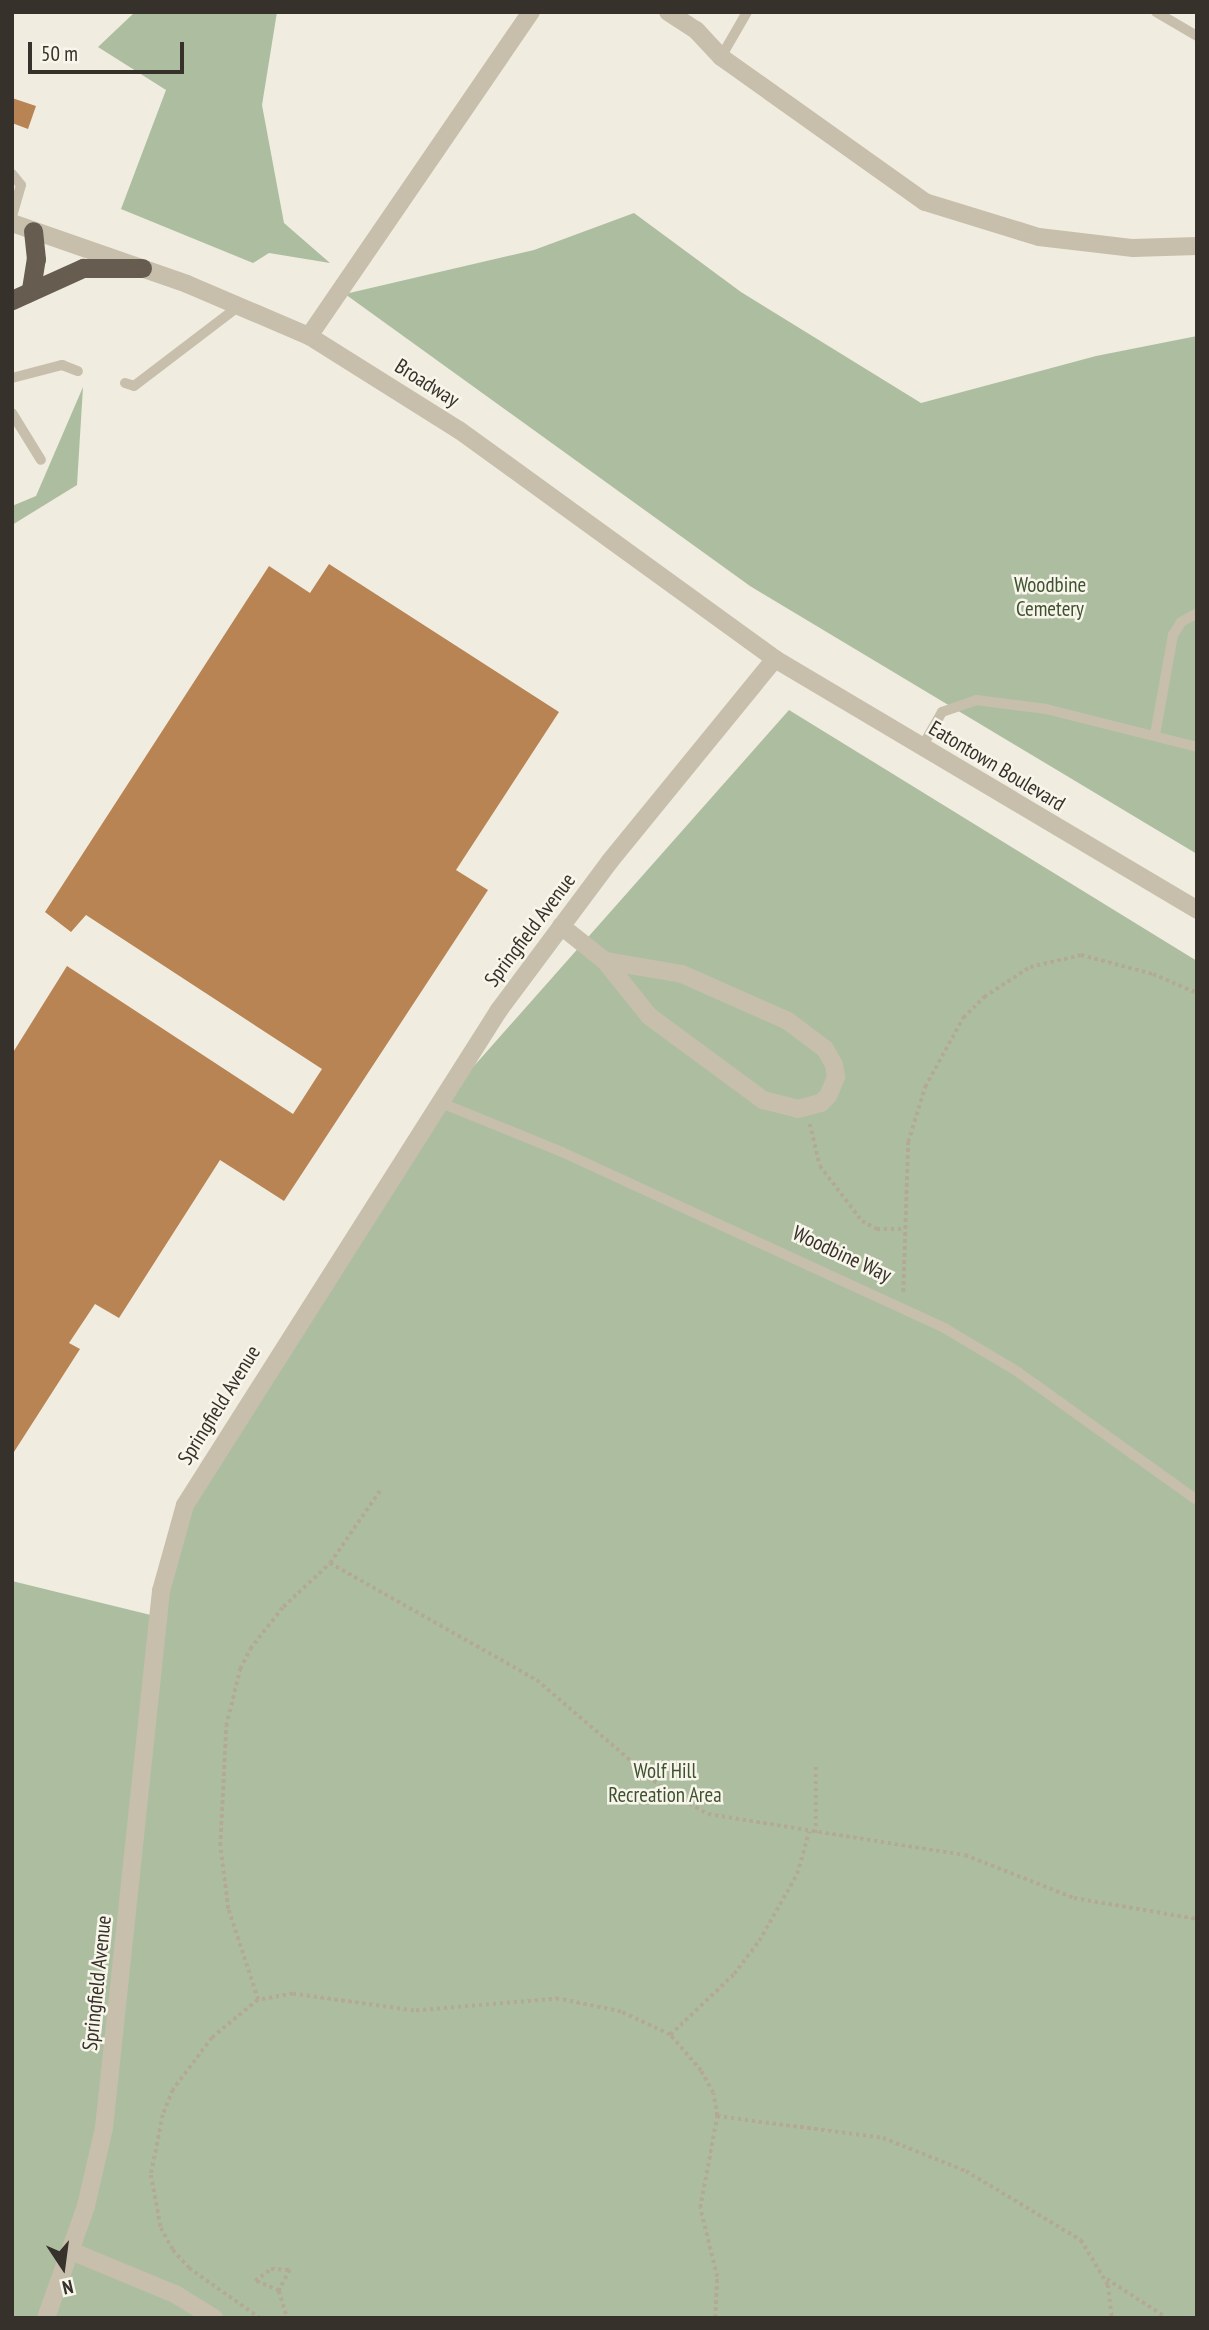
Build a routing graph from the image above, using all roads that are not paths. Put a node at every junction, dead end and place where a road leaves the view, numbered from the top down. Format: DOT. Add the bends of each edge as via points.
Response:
graph roads {
  1 [pos="531,12"];
  2 [pos="668,12"];
  3 [pos="747,12"];
  4 [pos="1156,12"];
  5 [pos="1197,36"];
  6 [pos="721,57"];
  7 [pos="12,174"];
  8 [pos="12,217"];
  9 [pos="12,223"];
  10 [pos="33,231"];
  11 [pos="1197,246"];
  12 [pos="142,268"];
  13 [pos="32,289"];
  14 [pos="12,300"];
  15 [pos="239,306"];
  16 [pos="309,336"];
  17 [pos="78,371"];
  18 [pos="12,378"];
  19 [pos="125,383"];
  20 [pos="12,413"];
  21 [pos="40,460"];
  22 [pos="1197,613"];
  23 [pos="775,659"];
  24 [pos="1155,735"];
  25 [pos="922,747"];
  26 [pos="1197,747"];
  27 [pos="1197,910"];
  28 [pos="561,926"];
  29 [pos="605,961"];
  30 [pos="439,1102"];
  31 [pos="1197,1500"];
  32 [pos="71,2251"];
  33 [pos="46,2318"];
  34 [pos="214,2318"];
  1 -- 16 [label="street"];
  2 -- 6 [label="street" via="696,30"];
  3 -- 6 [label="lane"];
  4 -- 5 [label="lane"];
  6 -- 11 [label="street" via="925,202 1039,237 1133,248"];
  7 -- 8 [label="lane" via="21,185"];
  9 -- 10 [label="street, Broadway"];
  10 -- 12 [label="street, Broadway"];
  10 -- 13 [label="highway" via="37,259"];
  12 -- 13 [label="highway" via="83,268"];
  12 -- 15 [label="street, Broadway"];
  13 -- 14 [label="highway"];
  15 -- 16 [label="street, Broadway"];
  15 -- 19 [label="lane" via="134,386"];
  16 -- 23 [label="street, Broadway" via="459,430"];
  17 -- 18 [label="lane" via="62,366"];
  20 -- 21 [label="lane"];
  22 -- 24 [label="lane" via="1181,622 1173,635"];
  23 -- 25 [label="street, Eatontown Boulevard"];
  23 -- 28 [label="street, Springfield Avenue"];
  24 -- 25 [label="lane" via="1046,709 976,700 942,712"];
  24 -- 26 [label="lane"];
  25 -- 27 [label="street, Eatontown Boulevard"];
  28 -- 29 [label="street"];
  28 -- 30 [label="street, Springfield Avenue"];
  29 -- 29 [label="street" via="649,1016 763,1100 807,1108 828,1096 836,1077 825,1049 788,1021 682,974"];
  30 -- 31 [label="lane, Woodbine Way" via="562,1152 902,1308 1008,1366"];
  30 -- 32 [label="street, Springfield Avenue" via="201,1475 172,1540 161,1591 104,2129"];
  32 -- 33 [label="street, Springfield Avenue"];
  32 -- 34 [label="street" via="175,2294"];
}
